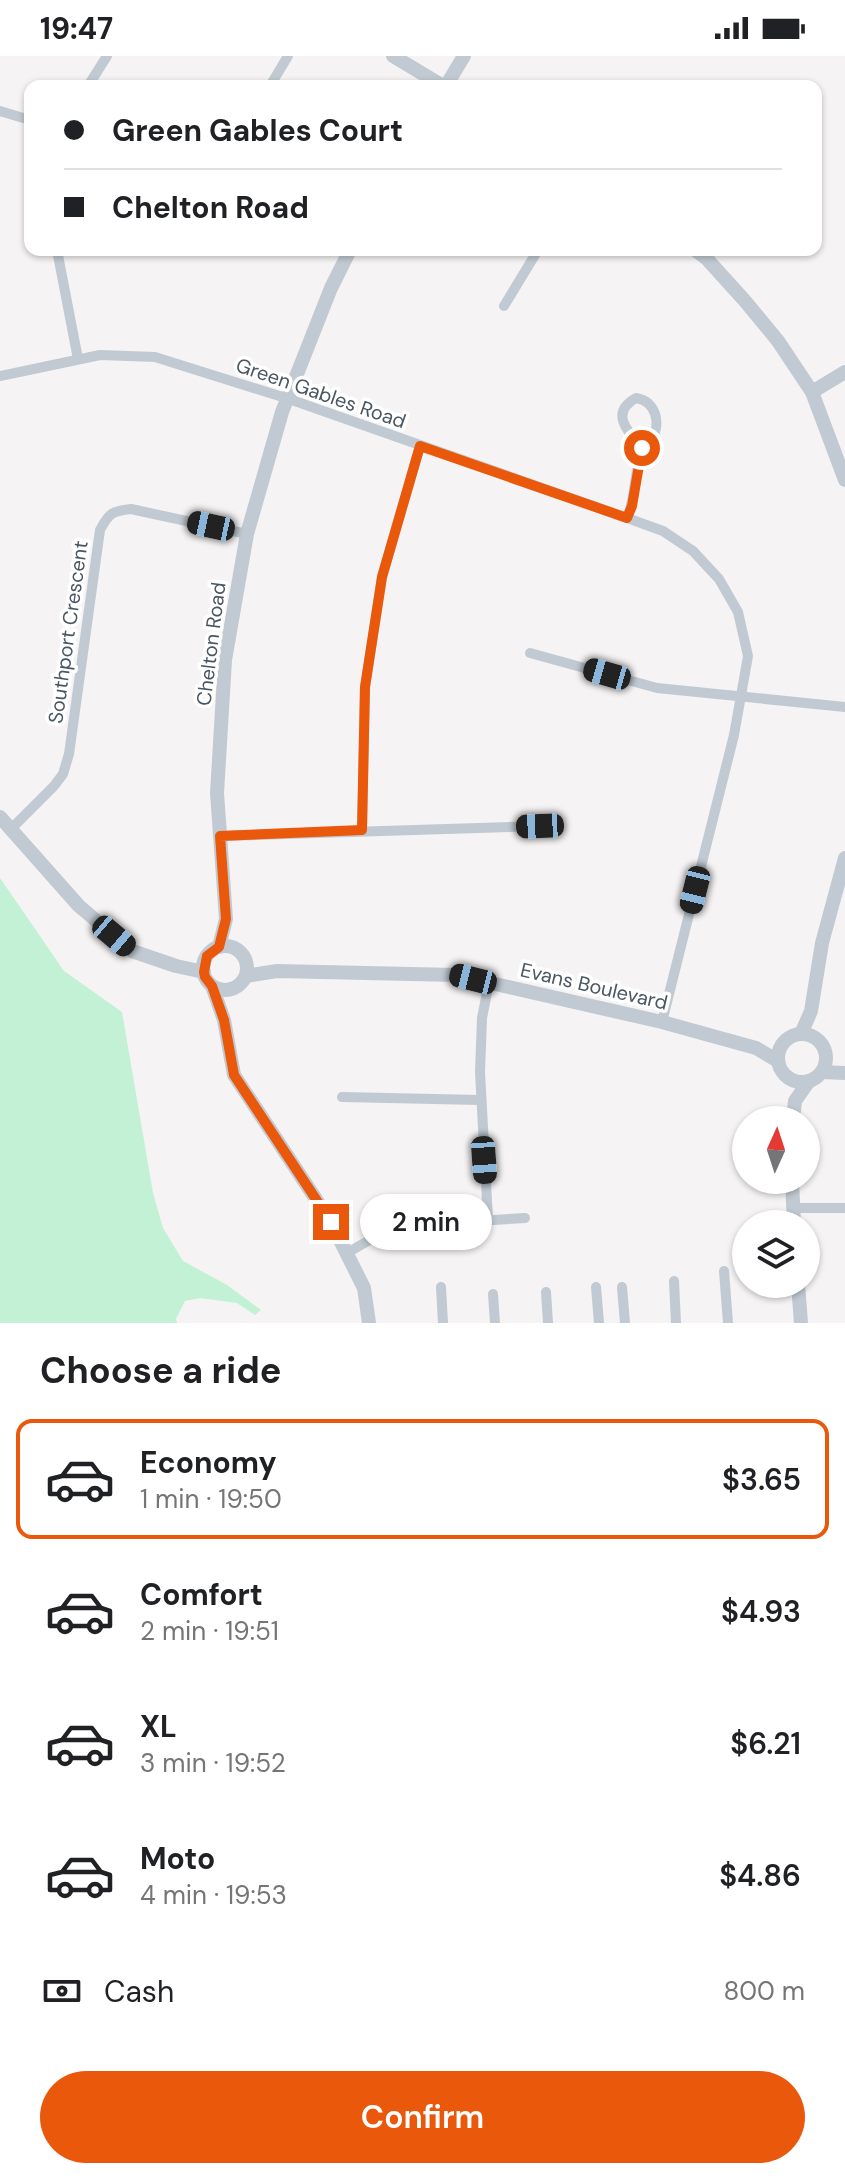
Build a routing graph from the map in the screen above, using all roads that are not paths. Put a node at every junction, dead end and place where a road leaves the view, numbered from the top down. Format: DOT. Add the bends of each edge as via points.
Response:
graph roads {
  1 [pos="107,56"];
  2 [pos="288,56"];
  3 [pos="393,56"];
  4 [pos="464,56"];
  5 [pos="92,80"];
  6 [pos="274,80"];
  7 [pos="434,80"];
  8 [pos="448,80"];
  9 [pos="0,111"];
  10 [pos="24,118"];
  11 [pos="58,256"];
  12 [pos="347,256"];
  13 [pos="534,256"];
  14 [pos="703,256"];
  15 [pos="504,306"];
  16 [pos="78,359"];
  17 [pos="845,372"];
  18 [pos="0,376"];
  19 [pos="812,392"];
  20 [pos="289,399"];
  21 [pos="420,446"];
  22 [pos="642,448"];
  23 [pos="845,480"];
  24 [pos="627,518"];
  25 [pos="247,534"];
  26 [pos="530,653"];
  27 [pos="741,697"];
  28 [pos="845,707"];
  29 [pos="0,817"];
  30 [pos="540,826"];
  31 [pos="11,829"];
  32 [pos="362,830"];
  33 [pos="220,836"];
  34 [pos="845,858"];
  35 [pos="226,919"];
  36 [pos="238,950"];
  37 [pos="213,951"];
  38 [pos="176,966"];
  39 [pos="246,970"];
  40 [pos="204,972"];
  41 [pos="489,983"];
  42 [pos="212,986"];
  43 [pos="234,988"];
  44 [pos="224,1020"];
  45 [pos="662,1022"];
  46 [pos="808,1036"];
  47 [pos="779,1054"];
  48 [pos="826,1057"];
  49 [pos="845,1065"];
  50 [pos="822,1072"];
  51 [pos="845,1073"];
  52 [pos="788,1077"];
  53 [pos="809,1081"];
  54 [pos="342,1097"];
  55 [pos="480,1100"];
  56 [pos="795,1101"];
  57 [pos="794,1106"];
  58 [pos="792,1194"];
  59 [pos="793,1208"];
  60 [pos="845,1208"];
  61 [pos="525,1218"];
  62 [pos="488,1220"];
  63 [pos="347,1253"];
  64 [pos="724,1271"];
  65 [pos="674,1281"];
  66 [pos="441,1287"];
  67 [pos="596,1287"];
  68 [pos="622,1287"];
  69 [pos="546,1292"];
  70 [pos="493,1294"];
  71 [pos="799,1298"];
  72 [pos="369,1323"];
  73 [pos="443,1323"];
  74 [pos="495,1323"];
  75 [pos="548,1323"];
  76 [pos="599,1323"];
  77 [pos="625,1323"];
  78 [pos="676,1323"];
  79 [pos="728,1323"];
  80 [pos="801,1323"];
  1 -- 5 [label="street"];
  2 -- 6 [label="street"];
  3 -- 7 [label="street"];
  4 -- 8 [label="street"];
  9 -- 10 [label="street"];
  11 -- 16 [label="street"];
  12 -- 20 [label="street, Chelton Road"];
  13 -- 15 [label="street"];
  14 -- 19 [label="street" via="778,341"];
  16 -- 18 [label="street, Green Gables Road"];
  16 -- 20 [label="street, Green Gables Road" via="155,357"];
  17 -- 19 [label="street"];
  19 -- 23 [label="street"];
  20 -- 21 [label="street, Green Gables Road"];
  20 -- 25 [label="street, Chelton Road"];
  21 -- 24 [label="street, Green Gables Road"];
  21 -- 32 [label="street" via="382,577 365,687"];
  22 -- 22 [label="street" via="651,440 656,412 636,398 622,418"];
  22 -- 24 [label="street"];
  24 -- 27 [label="street, Green Gables Road" via="663,531 693,551 719,579 738,612 748,656"];
  25 -- 31 [label="street, Southport Crescent" via="131,509 107,518 100,530 63,774"];
  25 -- 33 [label="street, Chelton Road" via="225,660 217,793"];
  26 -- 27 [label="street" via="657,688"];
  27 -- 28 [label="street"];
  27 -- 45 [label="street, Green Gables Road"];
  29 -- 31 [label="street"];
  30 -- 32 [label="street"];
  31 -- 38 [label="street" via="79,906 132,951"];
  32 -- 33 [label="street"];
  33 -- 35 [label="street, Chelton Road"];
  34 -- 46 [label="street" via="822,943"];
  35 -- 36 [label="street, Chelton Road"];
  35 -- 37 [label="street, Chelton Road"];
  36 -- 37 [label="street" via="227,946"];
  36 -- 39 [label="street"];
  37 -- 38 [label="street"];
  37 -- 40 [label="street"];
  38 -- 40 [label="street"];
  39 -- 41 [label="street, Evans Boulevard" via="456,975"];
  39 -- 43 [label="street"];
  40 -- 42 [label="street"];
  41 -- 45 [label="street, Evans Boulevard"];
  41 -- 55 [label="street" via="482,1018"];
  42 -- 43 [label="street"];
  42 -- 44 [label="street"];
  43 -- 44 [label="street"];
  44 -- 63 [label="street" via="234,1075"];
  45 -- 47 [label="street, Evans Boulevard"];
  46 -- 47 [label="street" via="789,1038"];
  46 -- 48 [label="street" via="821,1043"];
  47 -- 52 [label="street"];
  48 -- 49 [label="street"];
  48 -- 50 [label="street"];
  50 -- 51 [label="street"];
  50 -- 53 [label="street"];
  52 -- 53 [label="street"];
  52 -- 56 [label="street"];
  53 -- 56 [label="street"];
  54 -- 55 [label="street"];
  55 -- 62 [label="street"];
  56 -- 57 [label="street"];
  58 -- 59 [label="street"];
  59 -- 60 [label="street"];
  61 -- 62 [label="street"];
  62 -- 63 [label="street" via="394,1226"];
  63 -- 72 [label="street" via="364,1288"];
  64 -- 79 [label="street"];
  65 -- 78 [label="street"];
  66 -- 73 [label="street"];
  67 -- 76 [label="street"];
  68 -- 77 [label="street"];
  69 -- 75 [label="street"];
  70 -- 74 [label="street"];
  71 -- 80 [label="street"];
}
